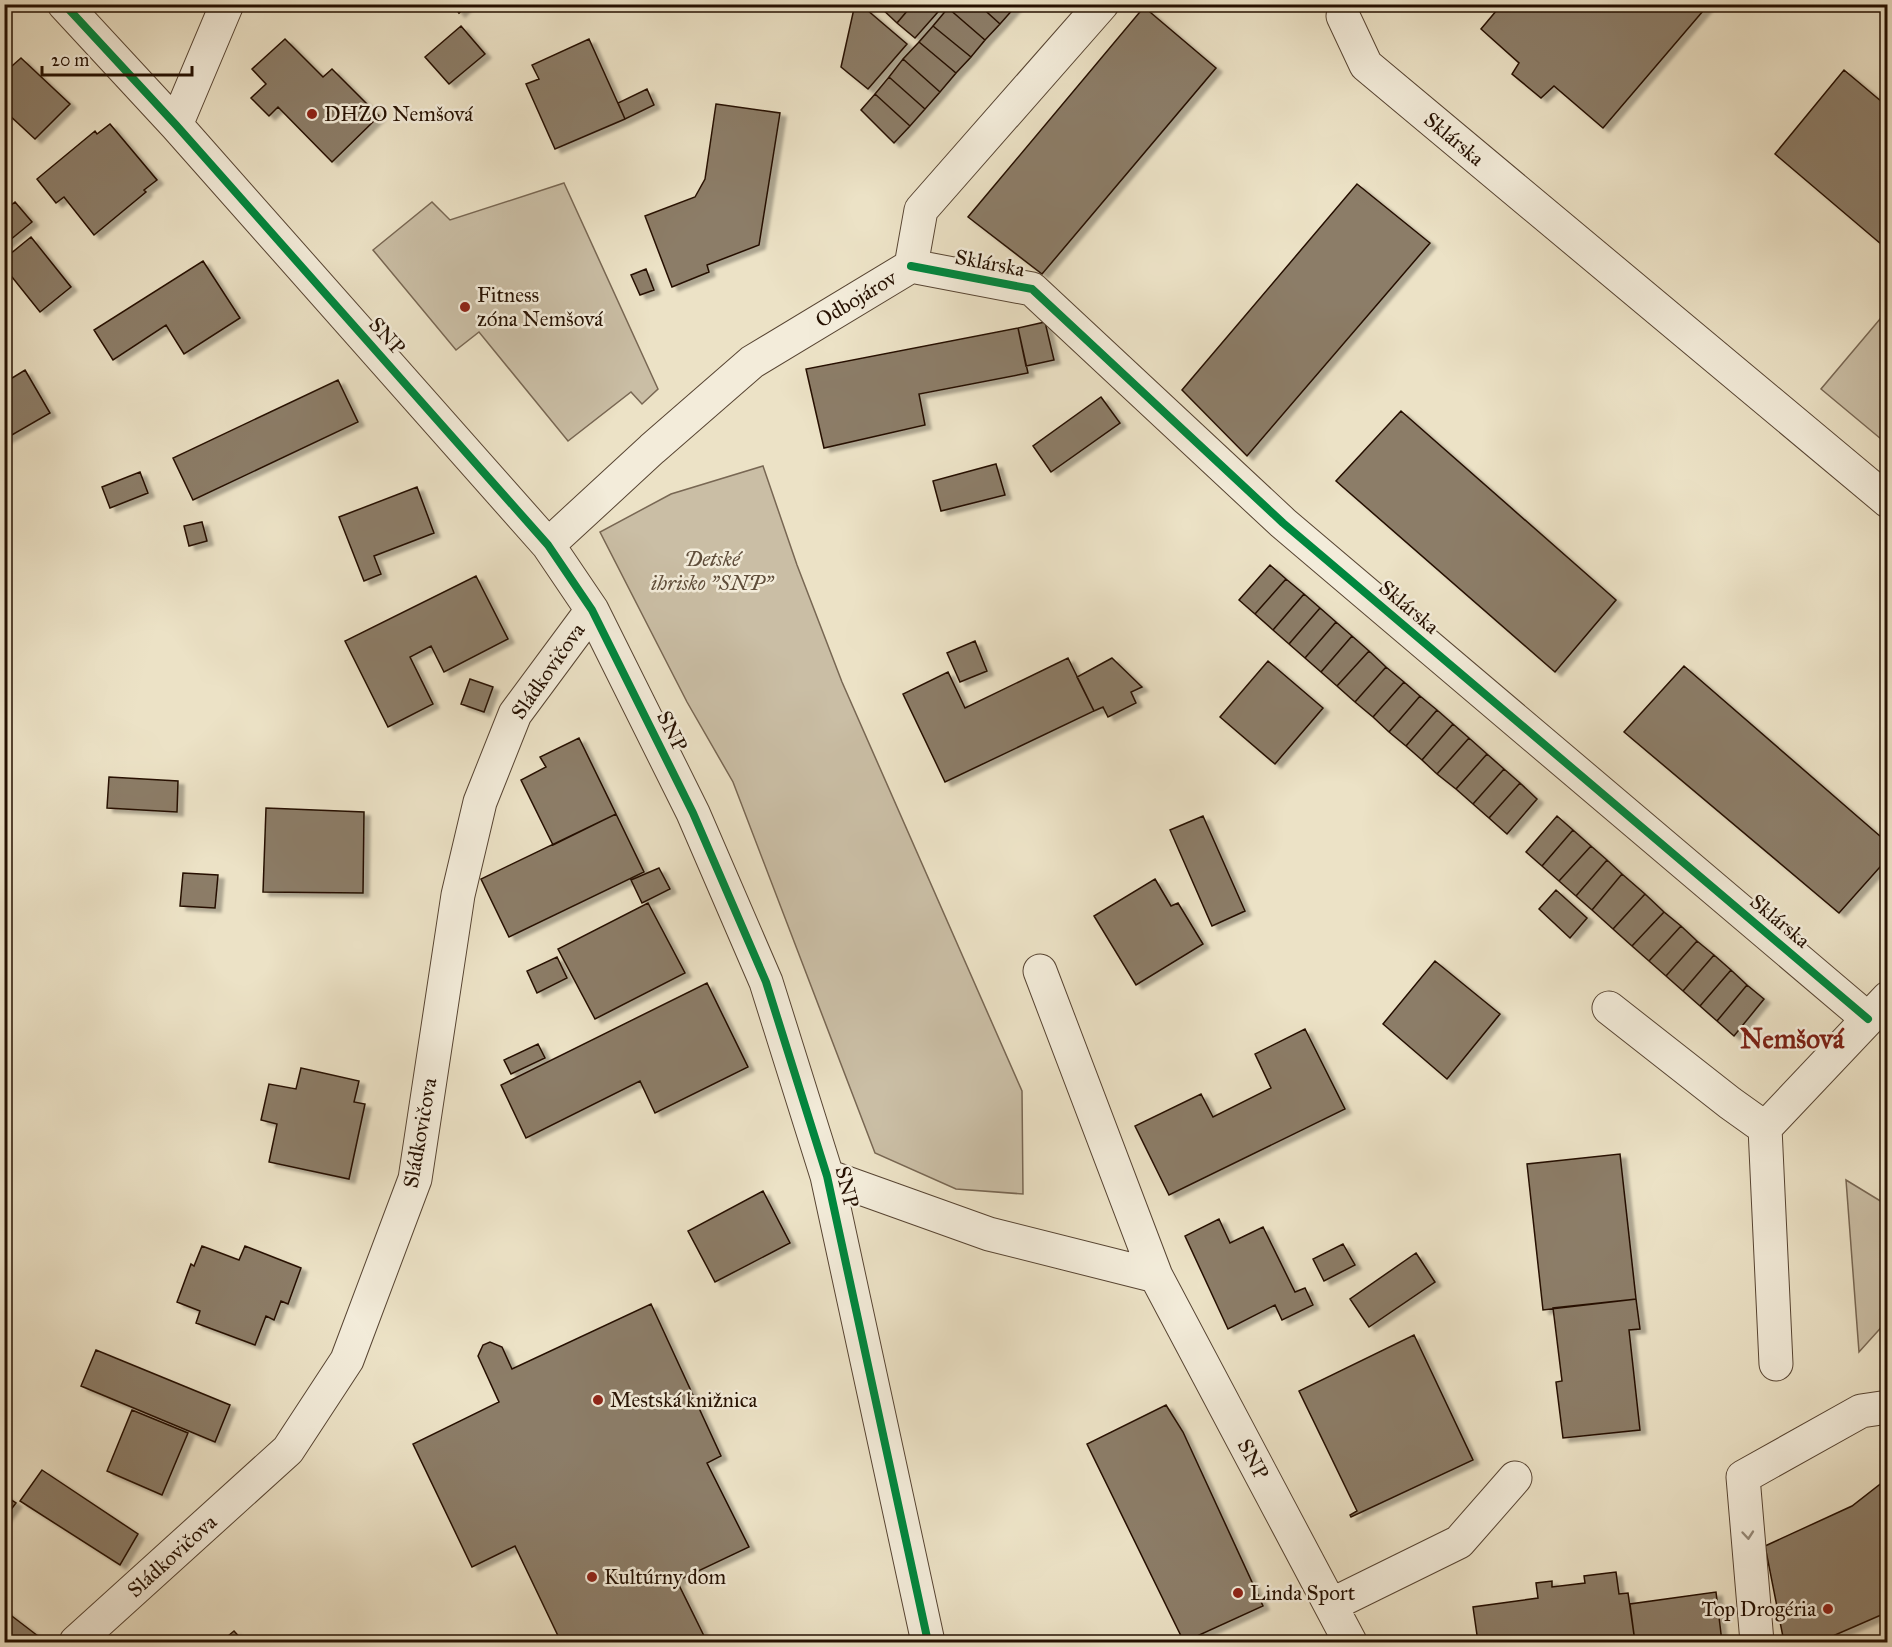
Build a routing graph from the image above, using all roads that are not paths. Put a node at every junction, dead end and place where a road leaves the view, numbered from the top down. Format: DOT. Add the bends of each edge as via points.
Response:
graph roads {
  1 [pos="64,4"];
  2 [pos="227,4"];
  3 [pos="1102,4"];
  4 [pos="1341,8"];
  5 [pos="176,125"];
  6 [pos="911,266"];
  7 [pos="1887,501"];
  8 [pos="548,545"];
  9 [pos="592,610"];
  10 [pos="1040,971"];
  11 [pos="1609,1008"];
  12 [pos="1878,1008"];
  13 [pos="1765,1128"];
  14 [pos="827,1176"];
  15 [pos="1156,1276"];
  16 [pos="1776,1364"];
  17 [pos="1874,1409"];
  18 [pos="1515,1478"];
  19 [pos="1331,1605"];
  20 [pos="76,1642"];
  21 [pos="928,1642"];
  22 [pos="1350,1642"];
  23 [pos="1757,1642"];
  1 -- 5 [label="street, SNP"];
  2 -- 5 [label="street"];
  3 -- 6 [label="street, Odbojárov" via="921,210"];
  4 -- 7 [label="street, Sklárska" via="1366,65"];
  5 -- 8 [label="street, SNP"];
  6 -- 8 [label="street, Odbojárov" via="752,362"];
  6 -- 12 [label="street, Sklárska" via="1032,289 1283,523"];
  8 -- 9 [label="street, SNP"];
  9 -- 14 [label="street, SNP" via="693,813 766,982"];
  9 -- 20 [label="street, Sládkovičova" via="515,714 480,802 458,895 415,1179 347,1360 288,1450"];
  10 -- 15 [label="street, SNP"];
  11 -- 13 [label="street"];
  12 -- 13 [label="street"];
  13 -- 16 [label="street"];
  14 -- 15 [label="street, SNP" via="989,1234"];
  14 -- 21 [label="street, SNP"];
  15 -- 19 [label="street, SNP"];
  17 -- 23 [label="street, one-way" via="1743,1477"];
  18 -- 19 [label="street" via="1459,1542"];
  19 -- 22 [label="street, SNP"];
}
